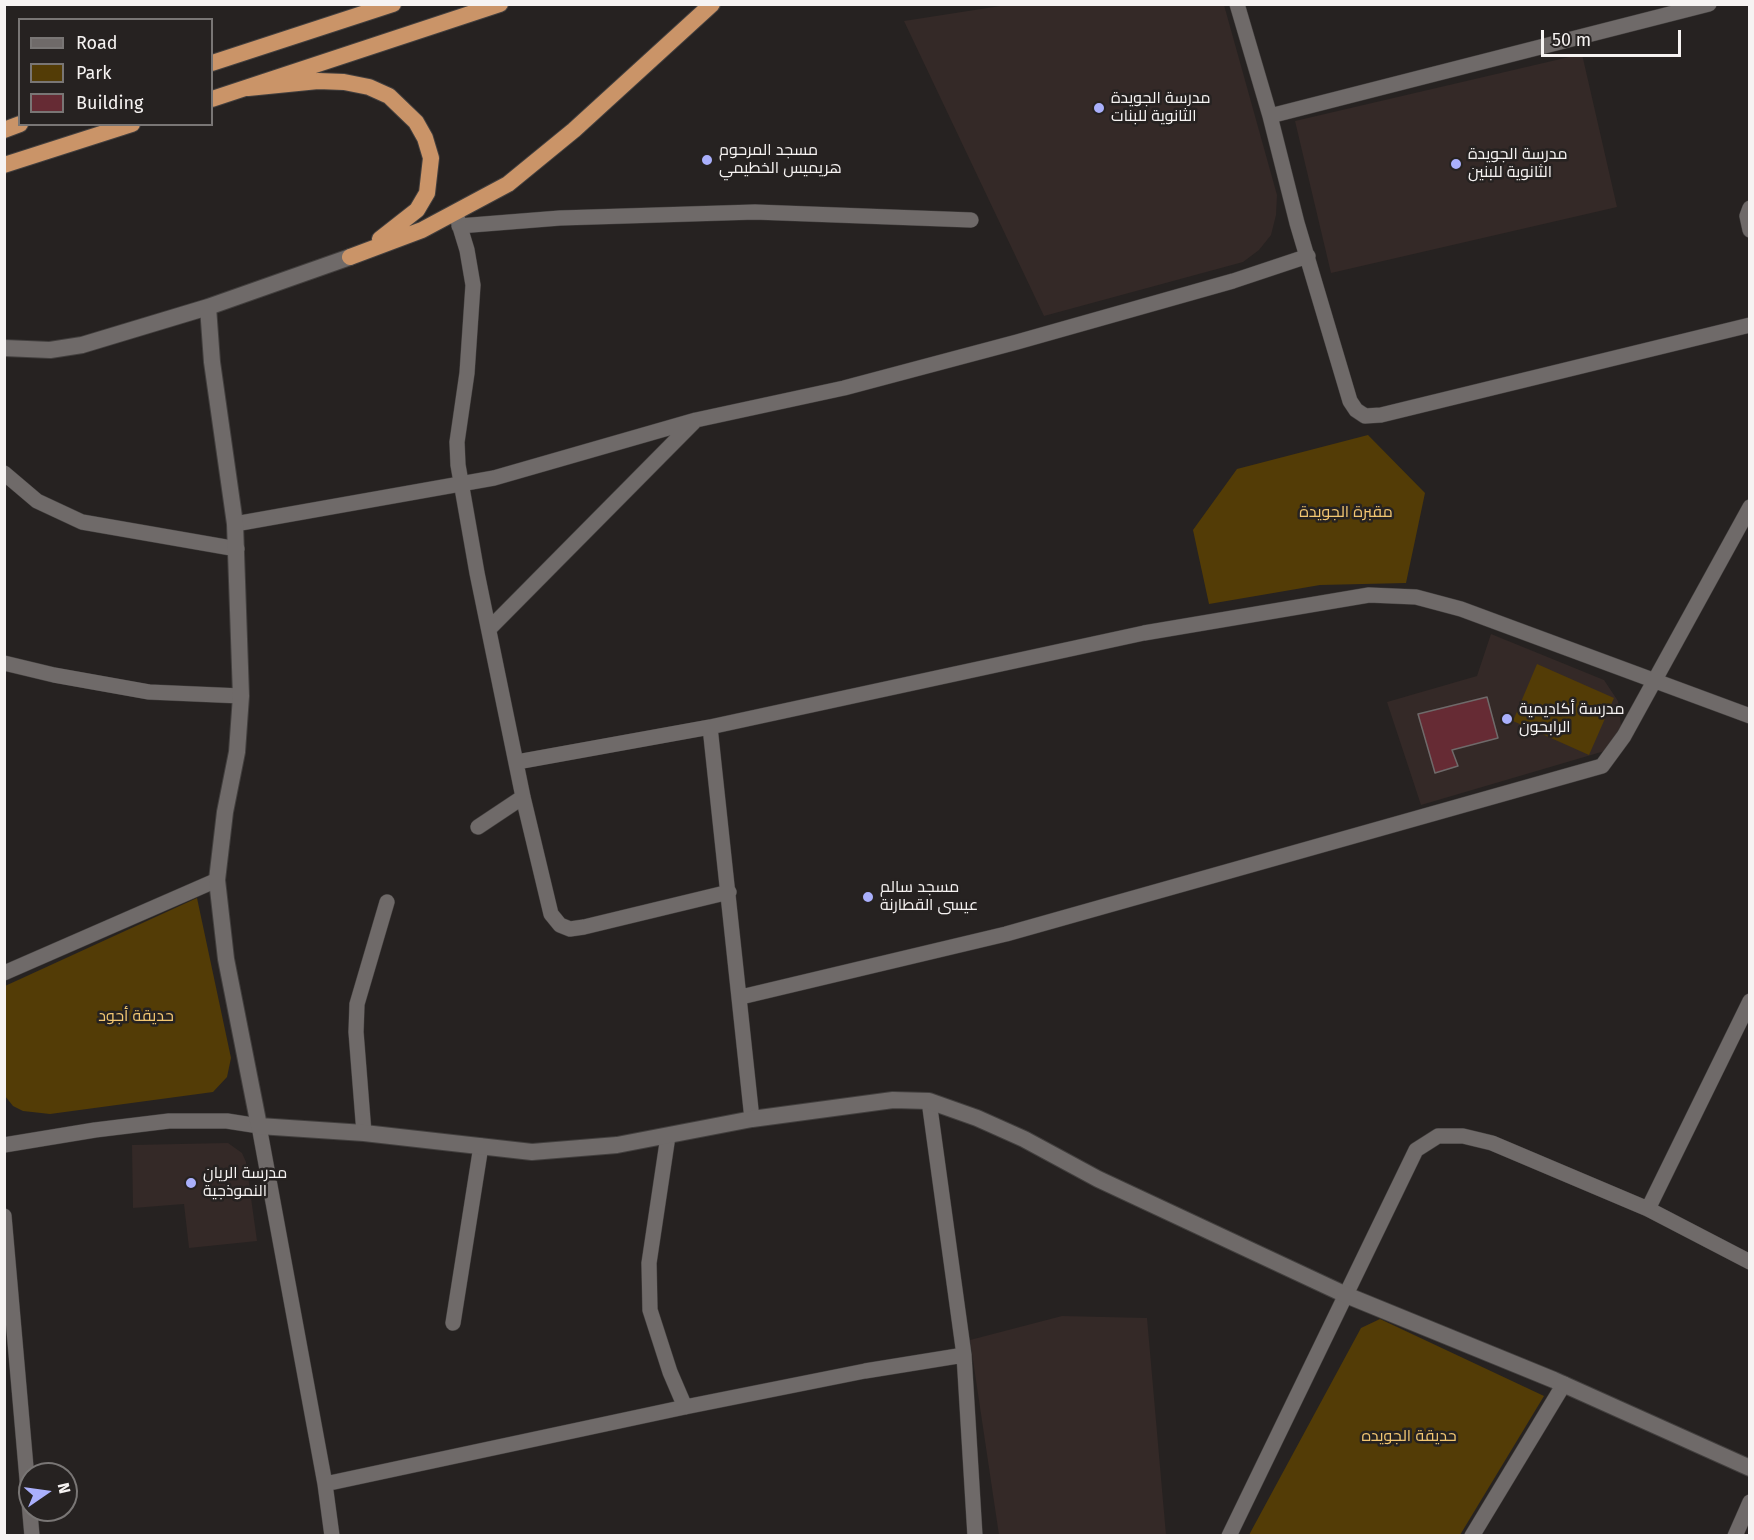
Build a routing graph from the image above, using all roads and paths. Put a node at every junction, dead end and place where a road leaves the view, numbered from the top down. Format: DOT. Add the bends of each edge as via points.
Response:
graph roads {
  1 [pos="393,4"];
  2 [pos="500,4"];
  3 [pos="712,4"];
  4 [pos="1237,4"];
  5 [pos="1709,4"];
  6 [pos="213,63"];
  7 [pos="248,88"];
  8 [pos="213,99"];
  9 [pos="1270,116"];
  10 [pos="126,126"];
  11 [pos="4,165"];
  12 [pos="1749,208"];
  13 [pos="457,220"];
  14 [pos="971,220"];
  15 [pos="1749,230"];
  16 [pos="1308,256"];
  17 [pos="350,257"];
  18 [pos="208,306"];
  19 [pos="1749,325"];
  20 [pos="4,348"];
  21 [pos="696,420"];
  22 [pos="4,473"];
  23 [pos="461,485"];
  24 [pos="1749,507"];
  25 [pos="235,524"];
  26 [pos="237,549"];
  27 [pos="489,629"];
  28 [pos="4,663"];
  29 [pos="1655,679"];
  30 [pos="241,696"];
  31 [pos="1749,716"];
  32 [pos="710,727"];
  33 [pos="517,762"];
  34 [pos="523,797"];
  35 [pos="478,827"];
  36 [pos="217,880"];
  37 [pos="729,891"];
  38 [pos="387,902"];
  39 [pos="4,973"];
  40 [pos="741,998"];
  41 [pos="1749,1000"];
  42 [pos="929,1101"];
  43 [pos="752,1119"];
  44 [pos="259,1126"];
  45 [pos="364,1133"];
  46 [pos="668,1136"];
  47 [pos="4,1145"];
  48 [pos="481,1146"];
  49 [pos="1648,1209"];
  50 [pos="4,1216"];
  51 [pos="1749,1262"];
  52 [pos="1346,1295"];
  53 [pos="453,1323"];
  54 [pos="964,1355"];
  55 [pos="1564,1384"];
  56 [pos="685,1407"];
  57 [pos="1749,1468"];
  58 [pos="325,1484"];
  59 [pos="1749,1502"];
  60 [pos="32,1536"];
  61 [pos="332,1536"];
  62 [pos="975,1536"];
  63 [pos="1229,1536"];
  64 [pos="1472,1536"];
  65 [pos="1735,1536"];
  1 -- 6 [label="highway"];
  2 -- 7 [label="highway"];
  3 -- 13 [label="highway" via="534,164"];
  4 -- 9 [label="street"];
  5 -- 9 [label="street"];
  7 -- 8 [label="highway"];
  7 -- 17 [label="highway" via="318,81 369,87 388,96 416,122 431,158 427,194 404,223"];
  9 -- 16 [label="street"];
  10 -- 11 [label="highway"];
  12 -- 15 [label="street"];
  13 -- 14 [label="street" via="755,212"];
  13 -- 17 [label="highway"];
  13 -- 23 [label="street" via="473,285 457,442"];
  16 -- 19 [label="street" via="1350,401 1365,416"];
  16 -- 21 [label="street" via="1017,342 844,388"];
  17 -- 18 [label="street"];
  18 -- 20 [label="street" via="82,345 26,351"];
  18 -- 25 [label="street"];
  21 -- 23 [label="street"];
  21 -- 27 [label="street"];
  22 -- 26 [label="street" via="37,501 82,522"];
  23 -- 25 [label="street"];
  23 -- 27 [label="street"];
  24 -- 29 [label="street"];
  25 -- 26 [label="street"];
  26 -- 30 [label="street"];
  27 -- 33 [label="street"];
  28 -- 30 [label="street" via="149,692"];
  29 -- 31 [label="street"];
  29 -- 32 [label="street" via="1461,609 1416,597 1369,595 1144,633"];
  29 -- 40 [label="street" via="1613,754 1602,766 1581,774 1006,934"];
  30 -- 36 [label="street" via="237,752"];
  32 -- 33 [label="street"];
  32 -- 37 [label="street"];
  33 -- 34 [label="street"];
  34 -- 35 [label="street"];
  34 -- 37 [label="street" via="551,914 560,925 584,927"];
  36 -- 39 [label="street"];
  36 -- 44 [label="street" via="226,958"];
  37 -- 40 [label="street"];
  38 -- 45 [label="street" via="357,1004"];
  40 -- 43 [label="street"];
  41 -- 49 [label="street"];
  42 -- 43 [label="street" via="893,1100"];
  42 -- 52 [label="street" via="1024,1139 1098,1179"];
  42 -- 54 [label="street"];
  43 -- 46 [label="street"];
  44 -- 45 [label="street"];
  44 -- 47 [label="street" via="227,1121 169,1121"];
  44 -- 58 [label="street"];
  45 -- 48 [label="street"];
  46 -- 48 [label="street" via="574,1150 532,1152"];
  46 -- 56 [label="street" via="650,1263 650,1310"];
  48 -- 53 [label="street"];
  49 -- 51 [label="street"];
  49 -- 52 [label="street" via="1492,1143 1463,1136 1438,1136 1416,1150"];
  50 -- 60 [label="street"];
  52 -- 55 [label="street"];
  52 -- 63 [label="street"];
  54 -- 56 [label="street"];
  54 -- 62 [label="street"];
  55 -- 57 [label="street"];
  55 -- 64 [label="street"];
  56 -- 58 [label="street"];
  58 -- 61 [label="street"];
  59 -- 65 [label="street"];
}
